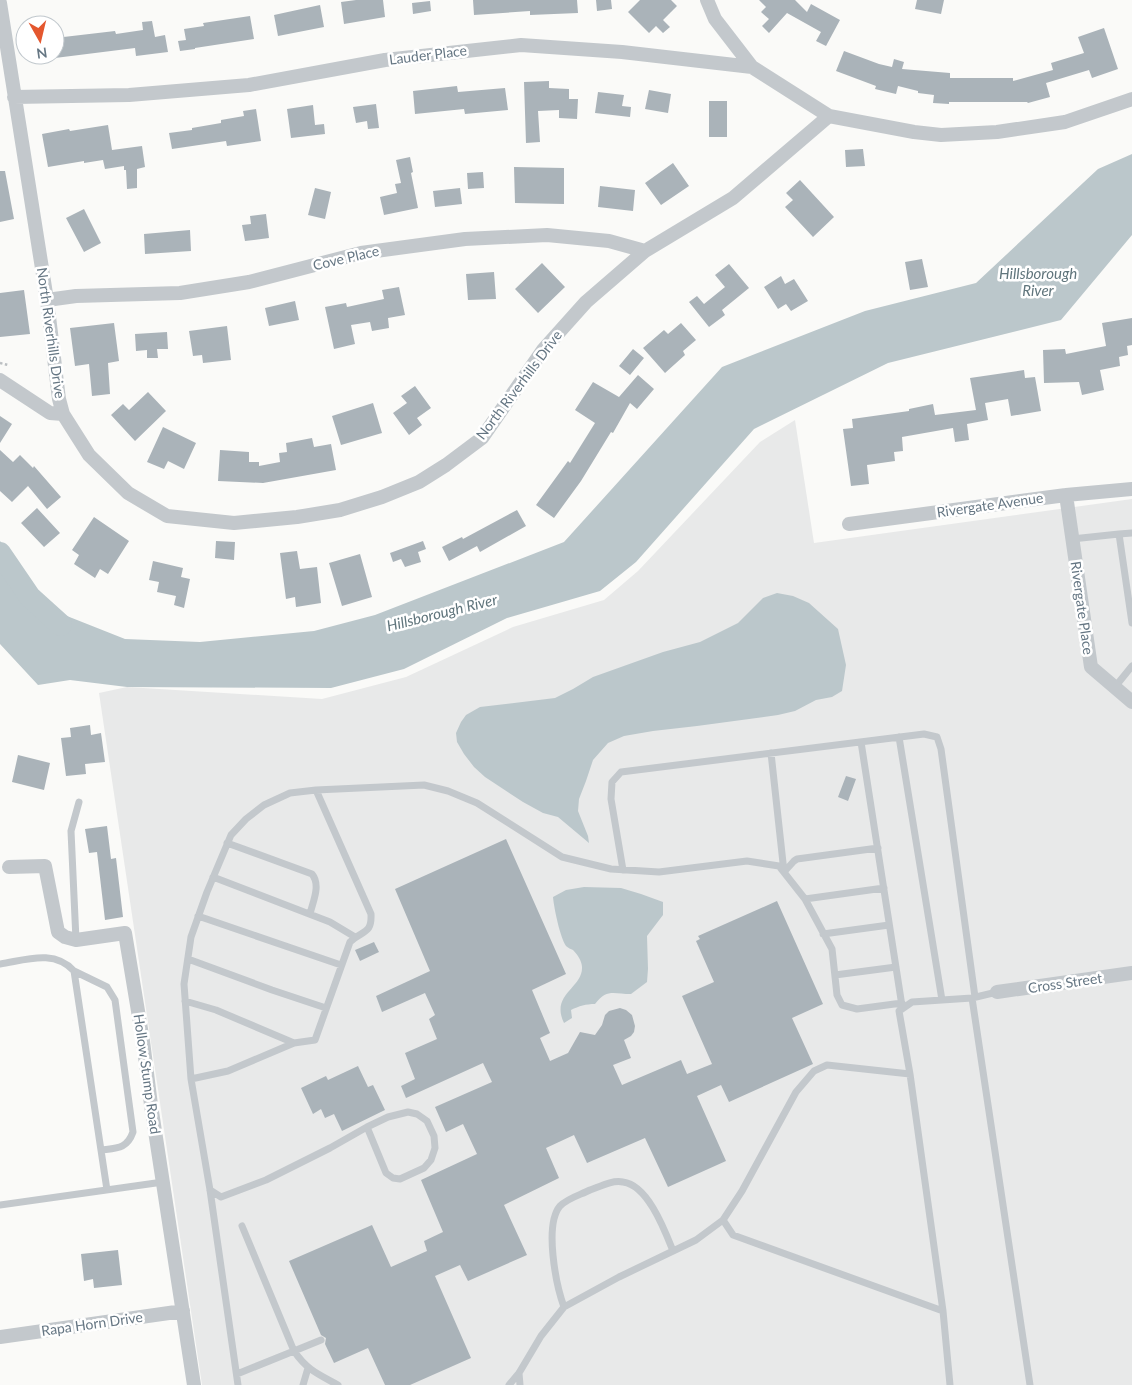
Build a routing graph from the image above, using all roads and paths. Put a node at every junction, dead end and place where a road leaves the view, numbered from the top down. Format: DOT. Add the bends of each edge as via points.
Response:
graph roads {
  1 [pos="707,0"];
  2 [pos="0,10"];
  3 [pos="752,67"];
  4 [pos="14,97"];
  5 [pos="1132,99"];
  6 [pos="829,116"];
  7 [pos="645,251"];
  8 [pos="47,300"];
  9 [pos="0,363"];
  10 [pos="8,365"];
  11 [pos="0,380"];
  12 [pos="63,414"];
  13 [pos="1132,489"];
  14 [pos="1066,495"];
  15 [pos="849,524"];
  16 [pos="1132,533"];
  17 [pos="1118,534"];
  18 [pos="1072,539"];
  19 [pos="1132,623"];
  20 [pos="1132,666"];
  21 [pos="1115,687"];
  22 [pos="1132,702"];
  23 [pos="899,737"];
  24 [pos="861,742"];
  25 [pos="770,753"];
  26 [pos="316,790"];
  27 [pos="79,802"];
  28 [pos="227,843"];
  29 [pos="878,848"];
  30 [pos="9,868"];
  31 [pos="623,870"];
  32 [pos="784,872"];
  33 [pos="213,877"];
  34 [pos="884,888"];
  35 [pos="805,899"];
  36 [pos="310,914"];
  37 [pos="198,916"];
  38 [pos="889,925"];
  39 [pos="823,934"];
  40 [pos="356,937"];
  41 [pos="76,940"];
  42 [pos="188,960"];
  43 [pos="0,964"];
  44 [pos="342,965"];
  45 [pos="896,967"];
  46 [pos="74,971"];
  47 [pos="1132,973"];
  48 [pos="835,975"];
  49 [pos="998,992"];
  50 [pos="974,998"];
  51 [pos="185,1000"];
  52 [pos="942,1000"];
  53 [pos="902,1006"];
  54 [pos="326,1008"];
  55 [pos="294,1043"];
  56 [pos="910,1074"];
  57 [pos="191,1079"];
  58 [pos="367,1127"];
  59 [pos="101,1150"];
  60 [pos="163,1182"];
  61 [pos="107,1190"];
  62 [pos="210,1190"];
  63 [pos="0,1205"];
  64 [pos="722,1220"];
  65 [pos="242,1226"];
  66 [pos="673,1251"];
  67 [pos="564,1307"];
  68 [pos="183,1311"];
  69 [pos="943,1311"];
  70 [pos="0,1337"];
  71 [pos="321,1340"];
  72 [pos="294,1352"];
  73 [pos="308,1368"];
  74 [pos="518,1373"];
  75 [pos="237,1374"];
  76 [pos="194,1385"];
  77 [pos="238,1385"];
  78 [pos="303,1385"];
  79 [pos="338,1385"];
  80 [pos="509,1385"];
  81 [pos="520,1385"];
  82 [pos="950,1385"];
  83 [pos="1030,1385"];
  1 -- 3 [label="street" via="715,19"];
  2 -- 4 [label="street, North Riverhills Drive"];
  3 -- 4 [label="street, Lauder Place" via="622,52 521,45 385,60 249,85 129,95"];
  3 -- 6 [label="street, Lauder Place"];
  4 -- 8 [label="street, North Riverhills Drive"];
  5 -- 6 [label="street" via="1065,122 998,132 941,135"];
  6 -- 7 [label="street, North Riverhills Drive" via="733,198"];
  7 -- 8 [label="street, Cove Place" via="609,241 547,236 465,239 361,253 248,282 180,293"];
  7 -- 12 [label="street, North Riverhills Drive" via="586,302 542,350 482,438 419,482 340,510 234,523 167,516 128,493 89,455"];
  8 -- 12 [label="street, North Riverhills Drive"];
  9 -- 10 [label="path"];
  11 -- 12 [label="street" via="50,413"];
  13 -- 14 [label="street, Rivergate Avenue"];
  14 -- 15 [label="street, Rivergate Avenue"];
  14 -- 18 [label="street, Rivergate Place"];
  16 -- 17 [label="lane"];
  17 -- 18 [label="lane"];
  17 -- 19 [label="lane"];
  18 -- 21 [label="street, Rivergate Place" via="1091,667"];
  20 -- 21 [label="lane"];
  21 -- 22 [label="street, Rivergate Place"];
  23 -- 24 [label="lane"];
  23 -- 50 [label="lane" via="924,734 937,737 941,749"];
  23 -- 52 [label="lane"];
  24 -- 25 [label="lane"];
  24 -- 29 [label="lane"];
  25 -- 31 [label="lane" via="621,772 612,782 611,799"];
  25 -- 32 [label="lane"];
  26 -- 28 [label="lane" via="290,794 264,805 246,819"];
  26 -- 31 [label="lane" via="424,784 477,803 562,857"];
  26 -- 40 [label="lane" via="372,914 370,929"];
  27 -- 41 [label="lane" via="72,831"];
  28 -- 33 [label="lane"];
  28 -- 36 [label="lane" via="312,874 316,886"];
  29 -- 32 [label="lane" via="797,859"];
  29 -- 34 [label="lane"];
  30 -- 41 [label="street" via="45,866 58,932"];
  31 -- 32 [label="lane" via="659,872 747,861 780,866"];
  32 -- 35 [label="lane"];
  33 -- 36 [label="lane"];
  33 -- 37 [label="lane"];
  34 -- 35 [label="lane"];
  34 -- 38 [label="lane"];
  35 -- 39 [label="lane"];
  36 -- 40 [label="lane"];
  37 -- 42 [label="lane"];
  37 -- 44 [label="lane"];
  38 -- 39 [label="lane"];
  38 -- 45 [label="lane"];
  39 -- 48 [label="lane" via="832,949"];
  40 -- 44 [label="lane" via="350,942"];
  41 -- 60 [label="street, Hollow Stump Road" via="125,933"];
  42 -- 51 [label="lane"];
  42 -- 54 [label="lane"];
  43 -- 46 [label="lane" via="48,957 67,964"];
  44 -- 54 [label="lane"];
  45 -- 48 [label="lane"];
  45 -- 53 [label="lane"];
  46 -- 59 [label="lane"];
  46 -- 59 [label="lane" via="107,987 115,1000 133,1132 122,1147"];
  47 -- 49 [label="street, Cross Street"];
  48 -- 53 [label="lane" via="842,1006 857,1009"];
  49 -- 50 [label="lane"];
  50 -- 52 [label="lane"];
  50 -- 83 [label="lane"];
  51 -- 55 [label="lane"];
  51 -- 57 [label="lane"];
  52 -- 53 [label="lane"];
  53 -- 56 [label="lane" via="899,1011"];
  54 -- 55 [label="lane" via="315,1040"];
  55 -- 57 [label="lane" via="228,1070"];
  56 -- 64 [label="lane" via="828,1065 814,1071 796,1092 742,1191"];
  56 -- 69 [label="lane"];
  57 -- 62 [label="lane"];
  58 -- 58 [label="lane" via="388,1117 408,1112 416,1114 427,1121 434,1136 431,1160 424,1168 394,1178 386,1173"];
  58 -- 62 [label="lane" via="266,1180 220,1197"];
  59 -- 61 [label="lane"];
  60 -- 61 [label="lane"];
  60 -- 68 [label="street, Hollow Stump Road"];
  61 -- 63 [label="lane"];
  62 -- 75 [label="lane"];
  64 -- 66 [label="lane" via="696,1240"];
  64 -- 69 [label="lane" via="733,1236"];
  65 -- 72 [label="lane"];
  66 -- 67 [label="lane"];
  66 -- 67 [label="lane" via="647,1198 625,1182 613,1182 567,1200 554,1218 552,1236 556,1278"];
  67 -- 74 [label="lane"];
  68 -- 70 [label="street, Rapa Horn Drive"];
  68 -- 76 [label="street, Hollow Stump Road"];
  69 -- 82 [label="lane"];
  71 -- 72 [label="lane"];
  72 -- 73 [label="lane"];
  72 -- 75 [label="lane"];
  73 -- 78 [label="lane"];
  73 -- 79 [label="lane"];
  74 -- 80 [label="lane"];
  74 -- 81 [label="lane"];
  75 -- 77 [label="lane"];
}
